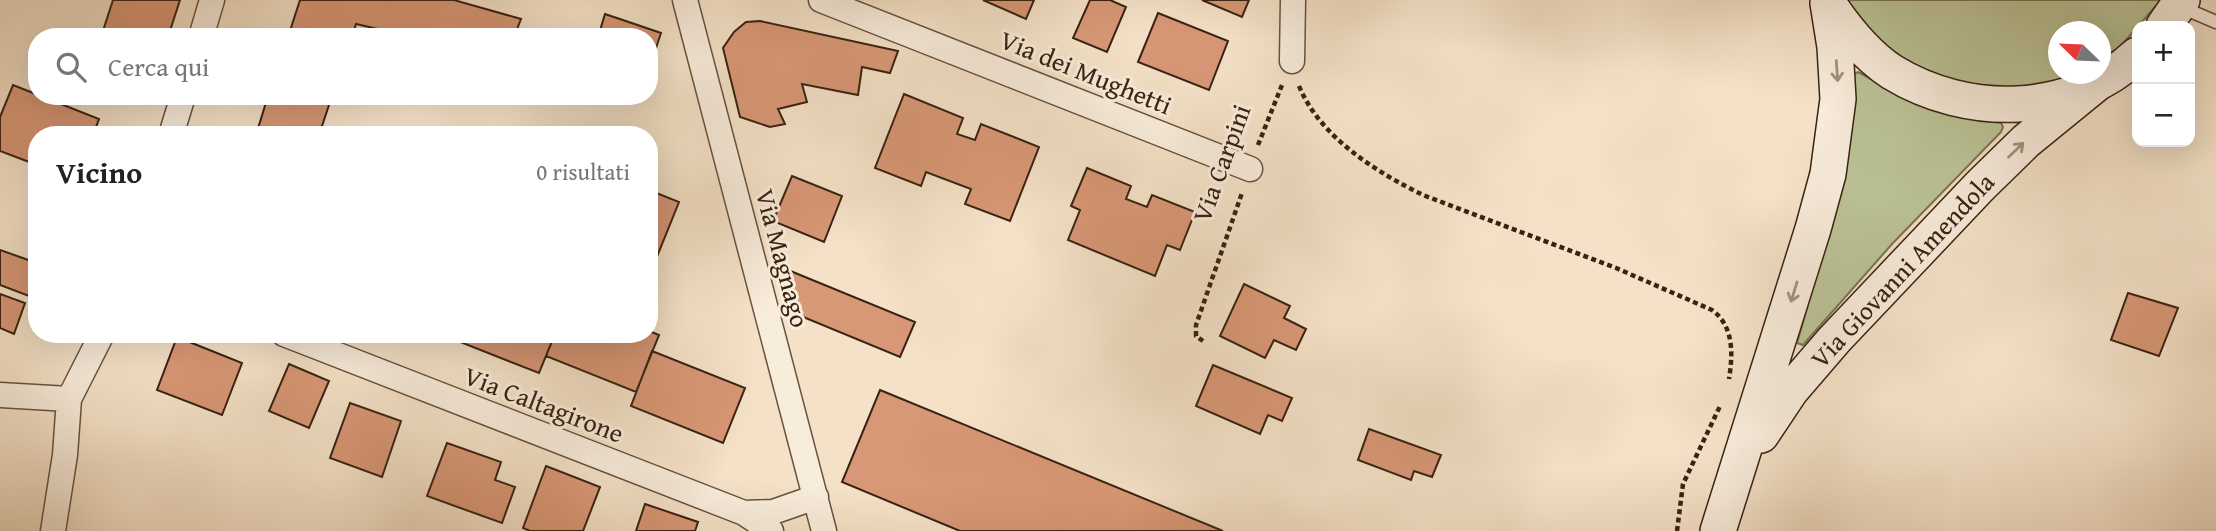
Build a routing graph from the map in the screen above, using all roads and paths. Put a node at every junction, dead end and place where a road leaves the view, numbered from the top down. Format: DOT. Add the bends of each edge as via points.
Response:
graph roads {
  1 [pos="212,0"];
  2 [pos="685,0"];
  3 [pos="821,0"];
  4 [pos="1293,0"];
  5 [pos="1827,1"];
  6 [pos="2175,11"];
  7 [pos="2216,22"];
  8 [pos="204,28"];
  9 [pos="2132,59"];
  10 [pos="1292,61"];
  11 [pos="2111,73"];
  12 [pos="2096,84"];
  13 [pos="180,105"];
  14 [pos="174,126"];
  15 [pos="1250,169"];
  16 [pos="1203,341"];
  17 [pos="97,343"];
  18 [pos="307,343"];
  19 [pos="1727,384"];
  20 [pos="0,395"];
  21 [pos="69,399"];
  22 [pos="1722,400"];
  23 [pos="1735,481"];
  24 [pos="816,497"];
  25 [pos="744,513"];
  26 [pos="53,531"];
  27 [pos="772,531"];
  28 [pos="824,531"];
  29 [pos="1677,531"];
  30 [pos="1718,531"];
  1 -- 8 [label="street"];
  2 -- 24 [label="street, Via Magnago"];
  3 -- 15 [label="street, Via dei Mughetti"];
  4 -- 10 [label="street"];
  5 -- 12 [label="main road, Via Giovanni Amendola" via="1845,29 1890,71 1946,97 1976,103 2037,103"];
  5 -- 23 [label="main road, Via Giovanni Amendola, one-way" via="1838,99 1828,174"];
  6 -- 7 [label="lane"];
  9 -- 11 [label="main road, Via Giovanni Amendola"];
  10 -- 15 [label="path, Via Carpini"];
  10 -- 19 [label="path" via="1301,89 1329,130 1404,186 1616,268 1720,316 1731,346"];
  23 -- 12 [label="main road, Via Giovanni Amendola, one-way" via="1778,408 1834,340 2004,162"];
  13 -- 14 [label="street"];
  15 -- 16 [label="path, Via Carpini" via="1196,325 1196,336"];
  17 -- 21 [label="street"];
  18 -- 25 [label="street, Via Caltagirone"];
  20 -- 21 [label="street"];
  21 -- 26 [label="street"];
  22 -- 29 [label="path" via="1683,484"];
  23 -- 30 [label="main road, Via Giovanni Amendola"];
  24 -- 25 [label="street, Via Caltagirone" via="773,512"];
  24 -- 28 [label="street, Via Magnago"];
  25 -- 27 [label="street, Via Caltagirone"];
}
